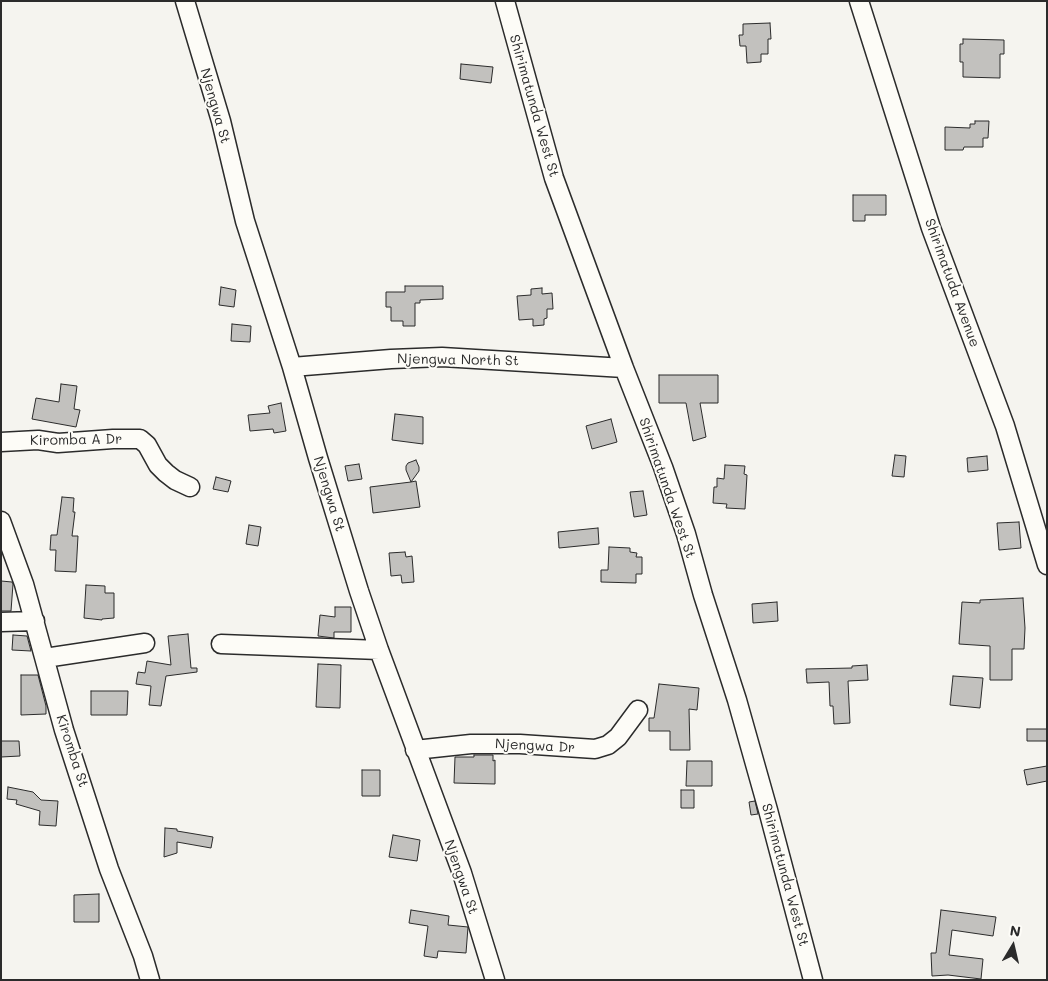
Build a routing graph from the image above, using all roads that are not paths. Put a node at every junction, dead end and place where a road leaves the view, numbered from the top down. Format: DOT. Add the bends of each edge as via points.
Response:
graph roads {
  1 [pos="185,1"];
  2 [pos="505,1"];
  3 [pos="859,1"];
  4 [pos="292,367"];
  5 [pos="624,368"];
  6 [pos="1,442"];
  7 [pos="190,487"];
  8 [pos="1,521"];
  9 [pos="1047,565"];
  10 [pos="35,621"];
  11 [pos="1,622"];
  12 [pos="145,643"];
  13 [pos="221,644"];
  14 [pos="379,650"];
  15 [pos="45,658"];
  16 [pos="638,710"];
  17 [pos="415,750"];
  18 [pos="150,980"];
  19 [pos="495,980"];
  20 [pos="813,980"];
  1 -- 4 [label="street, Njengwa St" via="221,121 246,221"];
  2 -- 5 [label="street, Shirimatunda West St" via="554,178"];
  3 -- 9 [label="street, Shirimatuda Avenue" via="931,228 1004,426"];
  4 -- 5 [label="street, Njengwa North St" via="442,358"];
  4 -- 14 [label="street, Njengwa St"];
  5 -- 20 [label="street, Shirimatunda West St" via="686,534 766,800"];
  6 -- 7 [label="street, Kiromba A Dr" via="140,440 147,445 166,474"];
  8 -- 10 [label="street, Kiromba St"];
  10 -- 11 [label="street"];
  10 -- 15 [label="street, Kiromba St"];
  12 -- 15 [label="street"];
  13 -- 14 [label="street"];
  14 -- 17 [label="street, Njengwa St"];
  15 -- 18 [label="street, Kiromba St" via="64,730 109,869"];
  16 -- 17 [label="street, Njengwa Dr" via="618,737 608,746 596,749 471,744"];
  17 -- 19 [label="street, Njengwa St" via="462,873"];
}
